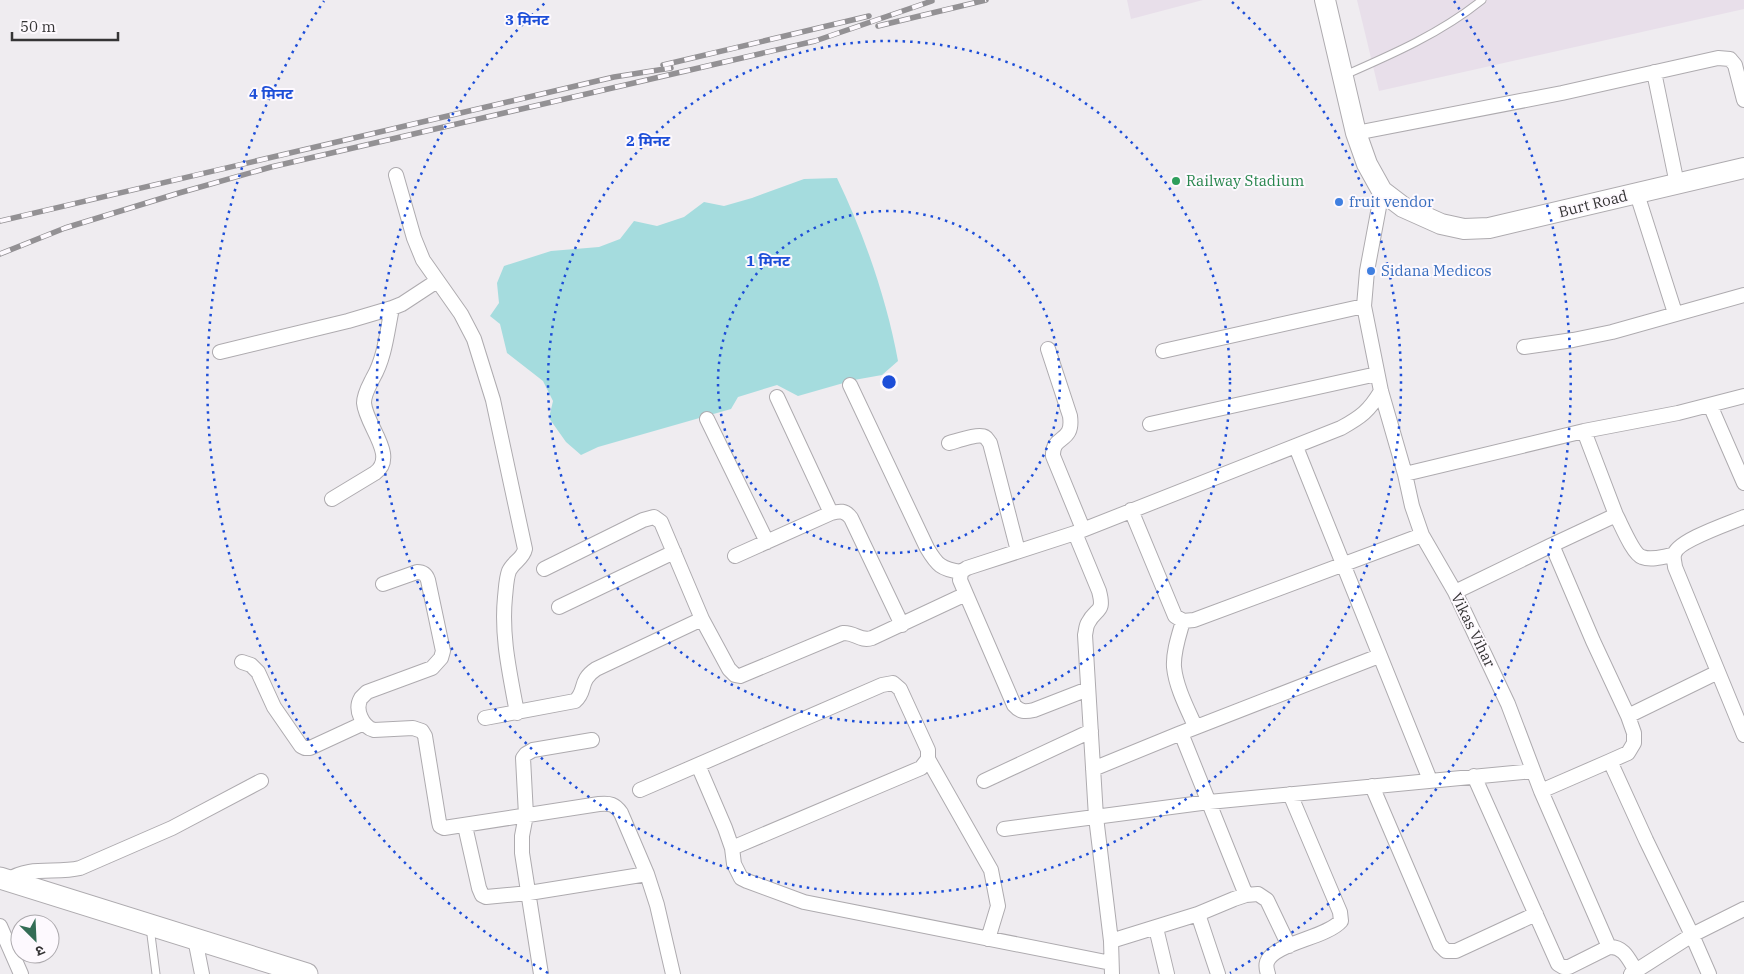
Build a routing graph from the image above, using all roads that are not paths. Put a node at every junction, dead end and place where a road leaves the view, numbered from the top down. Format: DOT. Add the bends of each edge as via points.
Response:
graph roads {
  1 [pos="1325,0"];
  2 [pos="1482,0"];
  3 [pos="1654,72"];
  4 [pos="1342,76"];
  5 [pos="1744,100"];
  6 [pos="1356,133"];
  7 [pos="1744,168"];
  8 [pos="396,175"];
  9 [pos="1677,184"];
  10 [pos="1382,191"];
  11 [pos="1637,194"];
  12 [pos="437,281"];
  13 [pos="1744,294"];
  14 [pos="1364,306"];
  15 [pos="392,308"];
  16 [pos="1675,313"];
  17 [pos="1524,347"];
  18 [pos="1048,350"];
  19 [pos="1163,351"];
  20 [pos="220,352"];
  21 [pos="1378,374"];
  22 [pos="850,385"];
  23 [pos="1381,391"];
  24 [pos="1744,396"];
  25 [pos="777,397"];
  26 [pos="1710,405"];
  27 [pos="706,419"];
  28 [pos="1150,424"];
  29 [pos="1584,431"];
  30 [pos="949,443"];
  31 [pos="1296,447"];
  32 [pos="1405,474"];
  33 [pos="1744,482"];
  34 [pos="332,499"];
  35 [pos="1132,510"];
  36 [pos="831,513"];
  37 [pos="1616,514"];
  38 [pos="1744,517"];
  39 [pos="1079,531"];
  40 [pos="1422,535"];
  41 [pos="767,542"];
  42 [pos="1552,545"];
  43 [pos="1018,551"];
  44 [pos="674,552"];
  45 [pos="1674,555"];
  46 [pos="735,556"];
  47 [pos="1344,564"];
  48 [pos="544,569"];
  49 [pos="961,572"];
  50 [pos="383,584"];
  51 [pos="1454,592"];
  52 [pos="966,594"];
  53 [pos="559,607"];
  54 [pos="702,619"];
  55 [pos="1183,621"];
  56 [pos="902,625"];
  57 [pos="1379,656"];
  58 [pos="242,662"];
  59 [pos="1718,672"];
  60 [pos="1088,688"];
  61 [pos="517,713"];
  62 [pos="1628,716"];
  63 [pos="485,718"];
  64 [pos="364,723"];
  65 [pos="1195,726"];
  66 [pos="1090,731"];
  67 [pos="1181,733"];
  68 [pos="1744,735"];
  69 [pos="592,740"];
  70 [pos="928,759"];
  71 [pos="1610,761"];
  72 [pos="698,765"];
  73 [pos="1093,769"];
  74 [pos="1533,770"];
  75 [pos="1474,776"];
  76 [pos="1430,780"];
  77 [pos="984,781"];
  78 [pos="261,782"];
  79 [pos="1372,786"];
  80 [pos="640,790"];
  81 [pos="1542,791"];
  82 [pos="1290,794"];
  83 [pos="1209,802"];
  84 [pos="526,815"];
  85 [pos="1096,817"];
  86 [pos="465,826"];
  87 [pos="1004,829"];
  88 [pos="732,848"];
  89 [pos="647,874"];
  90 [pos="4,879"];
  91 [pos="529,893"];
  92 [pos="1246,895"];
  93 [pos="1744,908"];
  94 [pos="1198,914"];
  95 [pos="1536,914"];
  96 [pos="150,924"];
  97 [pos="0,926"];
  98 [pos="1156,928"];
  99 [pos="1692,935"];
  100 [pos="195,939"];
  101 [pos="988,939"];
  102 [pos="1111,940"];
  103 [pos="1289,946"];
  104 [pos="1609,947"];
  105 [pos="1111,968"];
  106 [pos="1633,973"];
  107 [pos="21,974"];
  108 [pos="156,974"];
  109 [pos="202,974"];
  110 [pos="307,974"];
  111 [pos="541,974"];
  112 [pos="673,974"];
  113 [pos="1167,974"];
  114 [pos="1218,974"];
  115 [pos="1268,974"];
  116 [pos="1709,974"];
  1 -- 4 [label="street"];
  2 -- 4 [label="lane" via="1435,32"];
  3 -- 5 [label="street" via="1718,58 1730,59 1735,65"];
  3 -- 6 [label="street"];
  3 -- 9 [label="street"];
  4 -- 6 [label="street"];
  6 -- 10 [label="street" via="1367,164"];
  7 -- 9 [label="street, Burt Road"];
  8 -- 12 [label="street" via="414,238"];
  9 -- 11 [label="street, Burt Road"];
  10 -- 11 [label="street, Burt Road" via="1403,207 1441,224 1464,229 1489,228"];
  10 -- 14 [label="street, Vikas Vihar" via="1366,271"];
  11 -- 16 [label="street"];
  12 -- 15 [label="street"];
  12 -- 61 [label="street" via="474,339 493,400 524,542 524,554 510,570 504,605 505,650"];
  13 -- 16 [label="street"];
  14 -- 19 [label="street"];
  14 -- 21 [label="street, Vikas Vihar"];
  15 -- 20 [label="street"];
  15 -- 34 [label="street" via="382,358 364,400 365,411 385,454 384,462 375,473"];
  16 -- 17 [label="street" via="1612,332"];
  18 -- 39 [label="street" via="1072,426 1056,444 1053,456"];
  21 -- 23 [label="street, Vikas Vihar"];
  21 -- 28 [label="street"];
  22 -- 49 [label="street" via="927,548 936,563 946,570"];
  23 -- 31 [label="street" via="1359,418"];
  23 -- 32 [label="street, Vikas Vihar"];
  24 -- 26 [label="street"];
  25 -- 36 [label="street"];
  26 -- 29 [label="street"];
  26 -- 33 [label="street"];
  27 -- 41 [label="street"];
  29 -- 32 [label="street"];
  29 -- 37 [label="street"];
  30 -- 43 [label="street" via="978,435 987,438"];
  31 -- 35 [label="street"];
  31 -- 47 [label="street"];
  32 -- 40 [label="street, Vikas Vihar"];
  35 -- 39 [label="street"];
  35 -- 55 [label="street" via="1175,616"];
  36 -- 41 [label="street"];
  36 -- 56 [label="street" via="842,510 851,518"];
  37 -- 42 [label="street"];
  37 -- 45 [label="street" via="1634,550 1641,557 1650,559"];
  38 -- 45 [label="street" via="1687,541 1678,547"];
  39 -- 43 [label="street"];
  39 -- 60 [label="street" via="1101,600 1100,608 1088,623 1085,634"];
  40 -- 47 [label="street"];
  40 -- 51 [label="street, Vikas Vihar"];
  41 -- 46 [label="street"];
  42 -- 51 [label="street"];
  42 -- 62 [label="street"];
  43 -- 49 [label="street"];
  44 -- 48 [label="street" via="661,522 654,517"];
  44 -- 53 [label="street"];
  44 -- 54 [label="street"];
  45 -- 59 [label="street" via="1675,567"];
  47 -- 55 [label="street" via="1194,620"];
  47 -- 57 [label="street"];
  49 -- 52 [label="street" via="960,580"];
  50 -- 64 [label="street" via="417,572 425,574 444,651 432,668 367,692 359,705"];
  51 -- 74 [label="street, Vikas Vihar" via="1508,704"];
  52 -- 56 [label="street"];
  52 -- 60 [label="street" via="1018,710 1034,710"];
  54 -- 56 [label="street" via="729,668 740,676 843,633 866,640"];
  54 -- 61 [label="street" via="596,669 586,677 575,702"];
  55 -- 65 [label="street" via="1174,667"];
  57 -- 65 [label="street"];
  57 -- 76 [label="street"];
  58 -- 64 [label="street" via="258,672 274,707 305,748"];
  59 -- 62 [label="street"];
  59 -- 68 [label="street"];
  60 -- 66 [label="street"];
  61 -- 63 [label="street"];
  62 -- 71 [label="street" via="1634,743 1628,753"];
  64 -- 86 [label="street" via="374,730 413,728 422,731 440,826 448,829"];
  65 -- 67 [label="street"];
  66 -- 73 [label="street"];
  66 -- 77 [label="street"];
  67 -- 73 [label="street"];
  67 -- 83 [label="street"];
  69 -- 84 [label="street" via="526,754 523,758"];
  70 -- 72 [label="street" via="928,750 900,689 892,683"];
  70 -- 88 [label="street" via="921,768"];
  70 -- 101 [label="street" via="991,870 998,906"];
  71 -- 81 [label="street"];
  71 -- 99 [label="street"];
  72 -- 80 [label="street"];
  72 -- 88 [label="street"];
  73 -- 85 [label="street"];
  74 -- 75 [label="street"];
  74 -- 81 [label="street, Vikas Vihar"];
  75 -- 76 [label="street"];
  75 -- 95 [label="street"];
  76 -- 79 [label="street"];
  78 -- 90 [label="street" via="172,828 80,868 27,871"];
  79 -- 82 [label="street"];
  79 -- 95 [label="street" via="1440,945 1446,951 1456,951"];
  81 -- 104 [label="street, Vikas Vihar"];
  82 -- 83 [label="street"];
  82 -- 103 [label="street" via="1341,921 1334,928"];
  83 -- 85 [label="street"];
  83 -- 92 [label="street"];
  84 -- 86 [label="street"];
  84 -- 89 [label="street" via="613,804 621,813"];
  84 -- 91 [label="street" via="522,853"];
  85 -- 87 [label="street"];
  85 -- 102 [label="street"];
  86 -- 91 [label="street" via="482,895"];
  88 -- 101 [label="street" via="734,864 741,878 773,892 804,902"];
  89 -- 91 [label="street"];
  89 -- 112 [label="street"];
  90 -- 96 [label="main road"];
  91 -- 111 [label="street"];
  92 -- 94 [label="street"];
  92 -- 103 [label="street" via="1258,894 1267,900"];
  93 -- 99 [label="street"];
  94 -- 98 [label="street"];
  94 -- 114 [label="street"];
  95 -- 104 [label="street" via="1558,964 1563,967"];
  96 -- 100 [label="main road"];
  96 -- 108 [label="lane"];
  97 -- 107 [label="street"];
  98 -- 102 [label="street"];
  98 -- 113 [label="street"];
  99 -- 106 [label="street"];
  99 -- 116 [label="street"];
  100 -- 109 [label="street"];
  100 -- 110 [label="main road"];
  101 -- 105 [label="street"];
  102 -- 105 [label="street"];
  103 -- 115 [label="street" via="1274,954 1267,963"];
  104 -- 106 [label="street" via="1622,950"];
}
